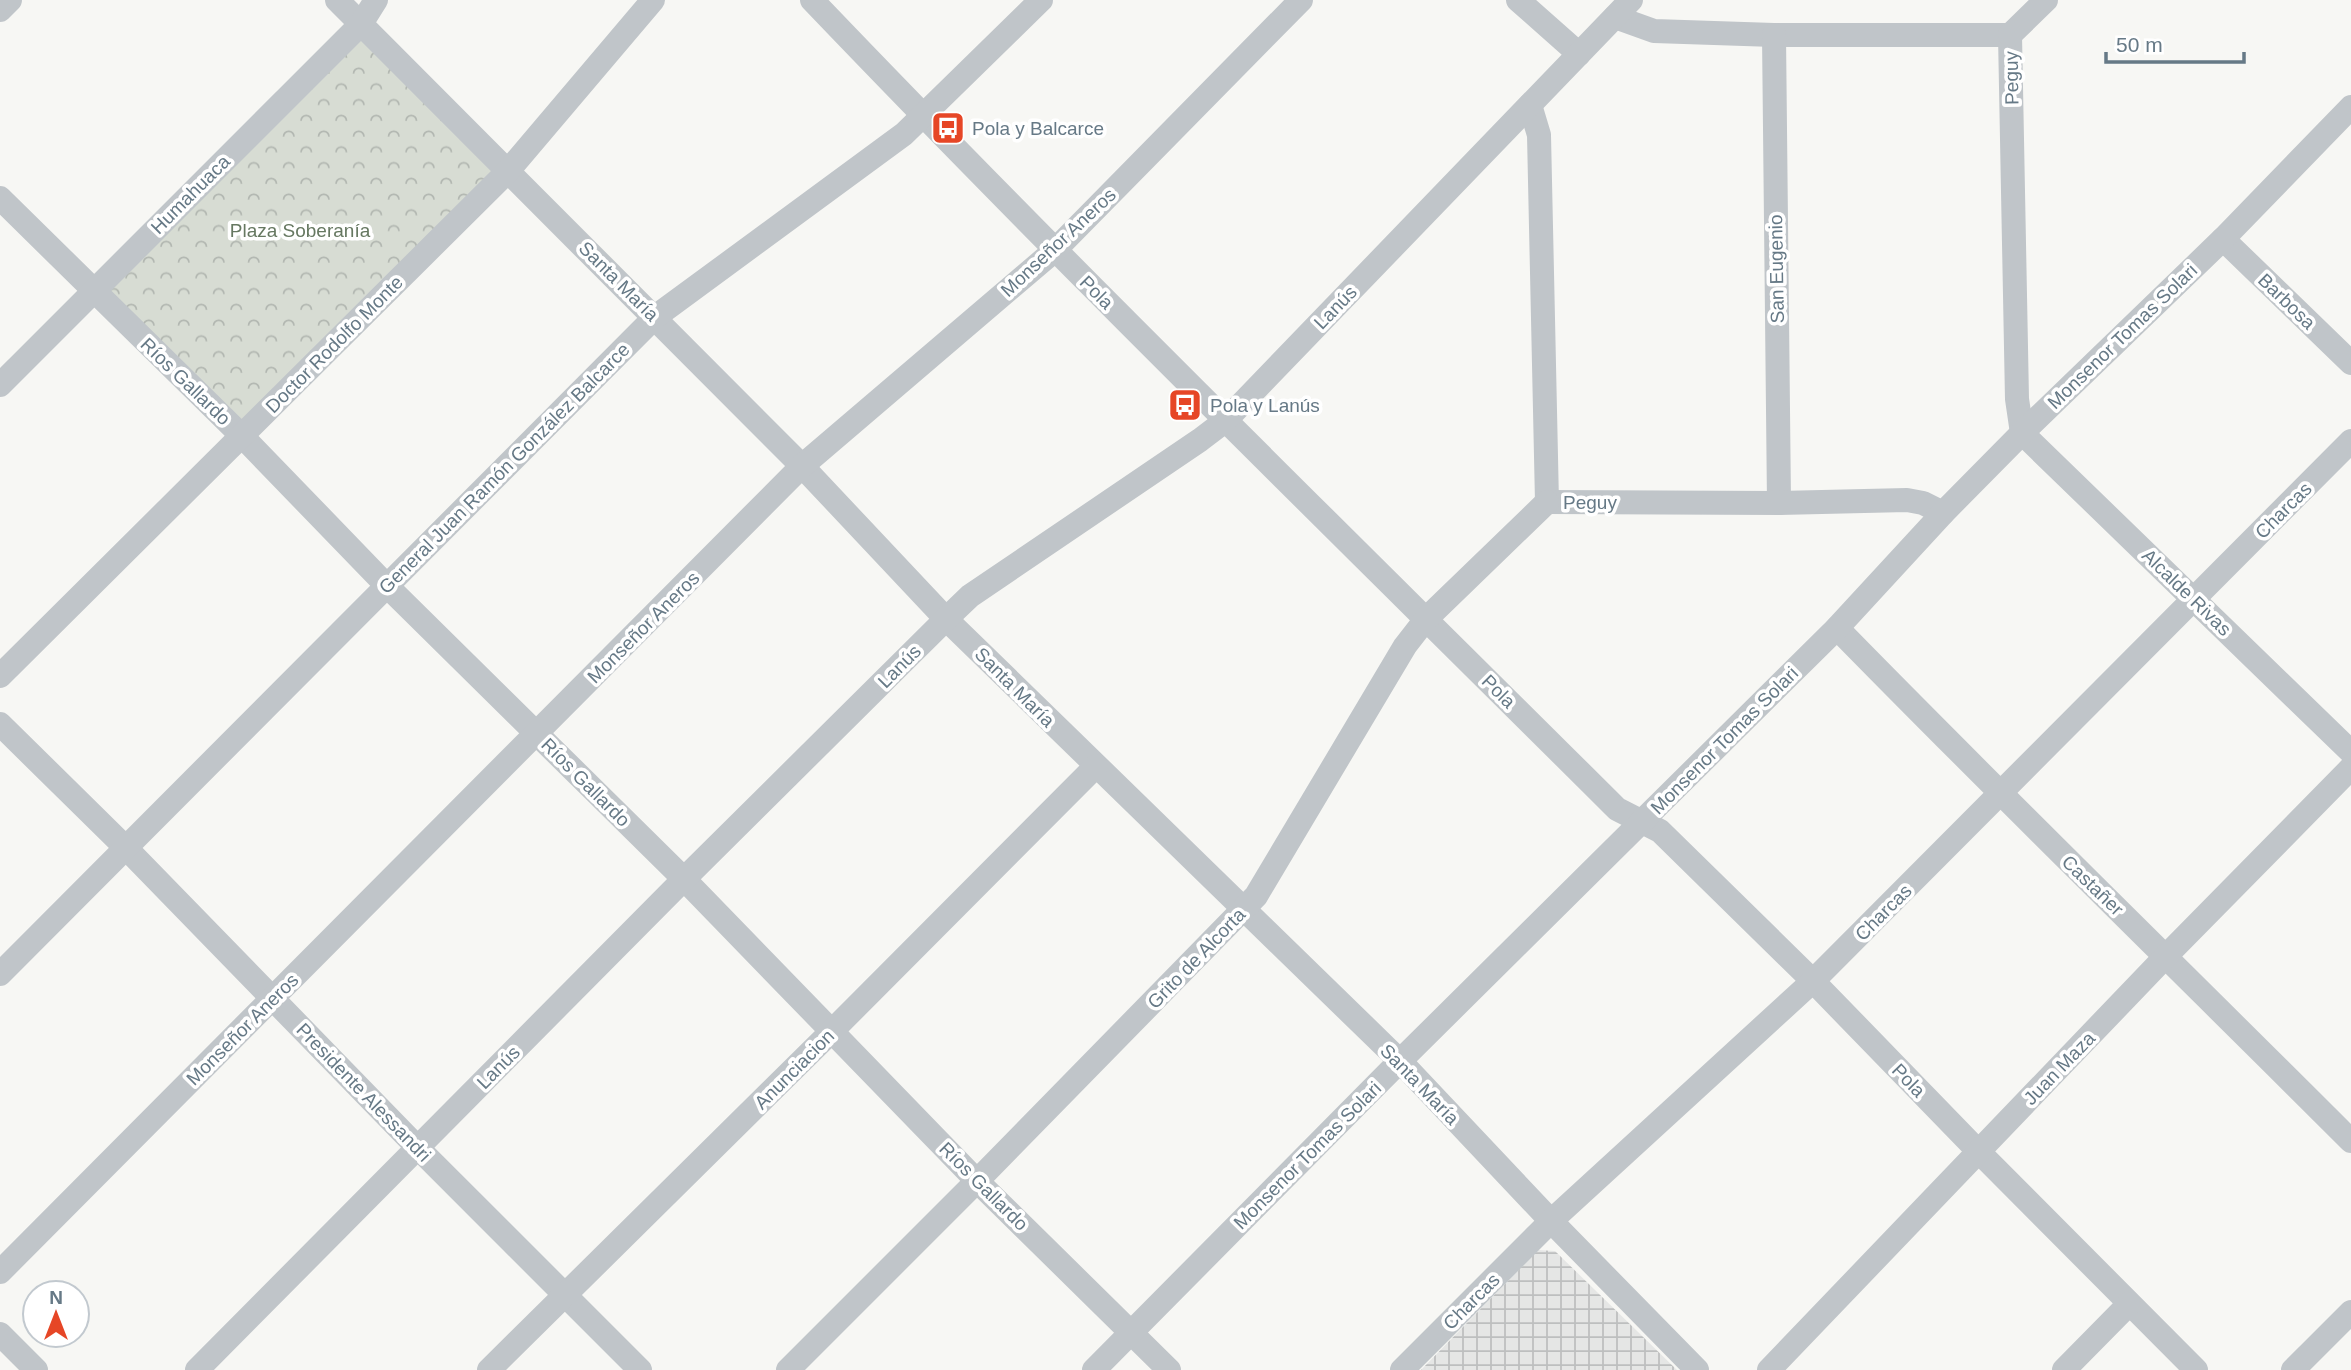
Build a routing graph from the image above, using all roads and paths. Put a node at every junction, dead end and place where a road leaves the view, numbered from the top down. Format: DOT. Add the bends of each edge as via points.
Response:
graph roads {
  1 [pos="10,0"];
  2 [pos="337,0"];
  3 [pos="376,0"];
  4 [pos="653,0"];
  5 [pos="812,0"];
  6 [pos="1041,0"];
  7 [pos="1301,0"];
  8 [pos="1518,0"];
  9 [pos="2046,0"];
  10 [pos="1623,9"];
  11 [pos="0,10"];
  12 [pos="361,24"];
  13 [pos="1774,34"];
  14 [pos="2010,35"];
  15 [pos="1579,54"];
  16 [pos="1530,105"];
  17 [pos="2351,107"];
  18 [pos="924,117"];
  19 [pos="508,171"];
  20 [pos="0,198"];
  21 [pos="2223,239"];
  22 [pos="1055,250"];
  23 [pos="92,290"];
  24 [pos="655,317"];
  25 [pos="2351,363"];
  26 [pos="0,385"];
  27 [pos="1225,421"];
  28 [pos="2022,433"];
  29 [pos="242,436"];
  30 [pos="2351,441"];
  31 [pos="802,466"];
  32 [pos="1547,502"];
  33 [pos="1779,503"];
  34 [pos="1943,513"];
  35 [pos="387,586"];
  36 [pos="2194,600"];
  37 [pos="946,618"];
  38 [pos="1426,618"];
  39 [pos="1837,628"];
  40 [pos="0,676"];
  41 [pos="0,724"];
  42 [pos="538,734"];
  43 [pos="2351,752"];
  44 [pos="1096,766"];
  45 [pos="2351,768"];
  46 [pos="2000,795"];
  47 [pos="1641,822"];
  48 [pos="127,849"];
  49 [pos="684,879"];
  50 [pos="1244,910"];
  51 [pos="2166,956"];
  52 [pos="0,974"];
  53 [pos="1813,981"];
  54 [pos="272,999"];
  55 [pos="833,1030"];
  56 [pos="1400,1061"];
  57 [pos="2351,1140"];
  58 [pos="418,1148"];
  59 [pos="1979,1152"];
  60 [pos="977,1181"];
  61 [pos="1551,1221"];
  62 [pos="0,1272"];
  63 [pos="565,1295"];
  64 [pos="2129,1304"];
  65 [pos="2351,1312"];
  66 [pos="1132,1331"];
  67 [pos="0,1334"];
  68 [pos="36,1370"];
  69 [pos="197,1370"];
  70 [pos="489,1370"];
  71 [pos="640,1370"];
  72 [pos="788,1370"];
  73 [pos="1094,1370"];
  74 [pos="1169,1370"];
  75 [pos="1402,1370"];
  76 [pos="1697,1370"];
  77 [pos="1769,1370"];
  78 [pos="2064,1370"];
  79 [pos="2196,1370"];
  80 [pos="2293,1370"];
  1 -- 11 [label="street"];
  2 -- 12 [label="street, Santa María"];
  3 -- 12 [label="street, Humahuaca"];
  4 -- 19 [label="street, Doctor Rodolfo Monte"];
  5 -- 18 [label="street, Pola"];
  6 -- 18 [label="street, General Juan Ramón González Balcarce"];
  7 -- 22 [label="street, Monseñor Aneros"];
  8 -- 15 [label="street"];
  9 -- 14 [label="street"];
  10 -- 13 [label="street, Peguy" via="1654,32"];
  10 -- 15 [label="street, Lanús"];
  12 -- 19 [label="street, Santa María"];
  12 -- 23 [label="street, Humahuaca"];
  13 -- 14 [label="street, Peguy"];
  13 -- 33 [label="street, San Eugenio"];
  14 -- 28 [label="street, Peguy" via="2017,399"];
  15 -- 16 [label="street, Lanús"];
  16 -- 27 [label="street, Lanús"];
  16 -- 32 [label="street, Peguy" via="1539,135"];
  17 -- 21 [label="street, Monsenor Tomas Solari"];
  18 -- 22 [label="street, Pola"];
  18 -- 24 [label="street, General Juan Ramón González Balcarce"];
  19 -- 24 [label="street, Santa María"];
  19 -- 29 [label="street, Doctor Rodolfo Monte"];
  20 -- 23 [label="street, Ríos Gallardo"];
  21 -- 25 [label="street, Barbosa"];
  21 -- 28 [label="street, Monsenor Tomas Solari"];
  22 -- 27 [label="street, Pola"];
  22 -- 31 [label="street, Monseñor Aneros"];
  23 -- 26 [label="street, Humahuaca"];
  23 -- 29 [label="street, Ríos Gallardo"];
  24 -- 31 [label="street, Santa María"];
  24 -- 35 [label="street, General Juan Ramón González Balcarce"];
  27 -- 37 [label="street, Lanús" via="970,596"];
  27 -- 38 [label="street, Pola"];
  28 -- 34 [label="street, Monsenor Tomas Solari"];
  28 -- 36 [label="street, Alcalde Rivas"];
  29 -- 35 [label="street, Ríos Gallardo"];
  29 -- 40 [label="street, Doctor Rodolfo Monte"];
  30 -- 36 [label="street, Charcas"];
  31 -- 37 [label="street, Santa María"];
  31 -- 42 [label="street, Monseñor Aneros"];
  32 -- 33 [label="street, Peguy"];
  32 -- 38 [label="street, Grito de Alcorta"];
  33 -- 34 [label="street, Peguy" via="1908,500"];
  34 -- 39 [label="street, Monsenor Tomas Solari"];
  35 -- 42 [label="street, Ríos Gallardo"];
  35 -- 48 [label="street, General Juan Ramón González Balcarce"];
  36 -- 43 [label="street, Alcalde Rivas"];
  36 -- 46 [label="street, Charcas"];
  37 -- 44 [label="street, Santa María"];
  37 -- 49 [label="street, Lanús"];
  38 -- 47 [label="street, Pola" via="1617,809"];
  38 -- 50 [label="street, Grito de Alcorta"];
  39 -- 46 [label="street, Castañer"];
  39 -- 47 [label="street, Monsenor Tomas Solari"];
  41 -- 48 [label="street, Presidente Alessandri"];
  42 -- 49 [label="street, Ríos Gallardo"];
  42 -- 54 [label="street, Monseñor Aneros"];
  44 -- 50 [label="street, Santa María"];
  44 -- 55 [label="street, Anunciacion"];
  45 -- 51 [label="street, Juan Maza"];
  46 -- 51 [label="street, Castañer"];
  46 -- 53 [label="street, Charcas"];
  47 -- 53 [label="street, Pola" via="1660,831"];
  47 -- 56 [label="street, Monsenor Tomas Solari"];
  48 -- 52 [label="street, General Juan Ramón González Balcarce"];
  48 -- 54 [label="street, Presidente Alessandri"];
  49 -- 55 [label="street, Ríos Gallardo"];
  49 -- 58 [label="street, Lanús"];
  50 -- 56 [label="street, Santa María"];
  50 -- 60 [label="street, Grito de Alcorta"];
  51 -- 57 [label="street, Castañer"];
  51 -- 59 [label="street, Juan Maza"];
  53 -- 59 [label="street, Pola"];
  53 -- 61 [label="street, Charcas"];
  54 -- 58 [label="street, Presidente Alessandri"];
  54 -- 62 [label="street, Monseñor Aneros"];
  55 -- 60 [label="street, Ríos Gallardo"];
  55 -- 63 [label="street, Anunciacion"];
  56 -- 61 [label="street, Santa María"];
  56 -- 66 [label="street, Monsenor Tomas Solari"];
  58 -- 63 [label="street, Presidente Alessandri"];
  58 -- 69 [label="street, Lanús"];
  59 -- 64 [label="street, Pola"];
  59 -- 77 [label="street, Juan Maza"];
  60 -- 66 [label="street, Ríos Gallardo"];
  60 -- 72 [label="street, Grito de Alcorta"];
  61 -- 75 [label="street, Charcas"];
  61 -- 76 [label="street, Santa María"];
  63 -- 70 [label="street, Anunciacion"];
  63 -- 71 [label="street, Presidente Alessandri"];
  64 -- 78 [label="street"];
  64 -- 79 [label="street, Pola"];
  65 -- 80 [label="street"];
  66 -- 73 [label="street, Monsenor Tomas Solari"];
  66 -- 74 [label="street, Ríos Gallardo"];
  67 -- 68 [label="street"];
}
